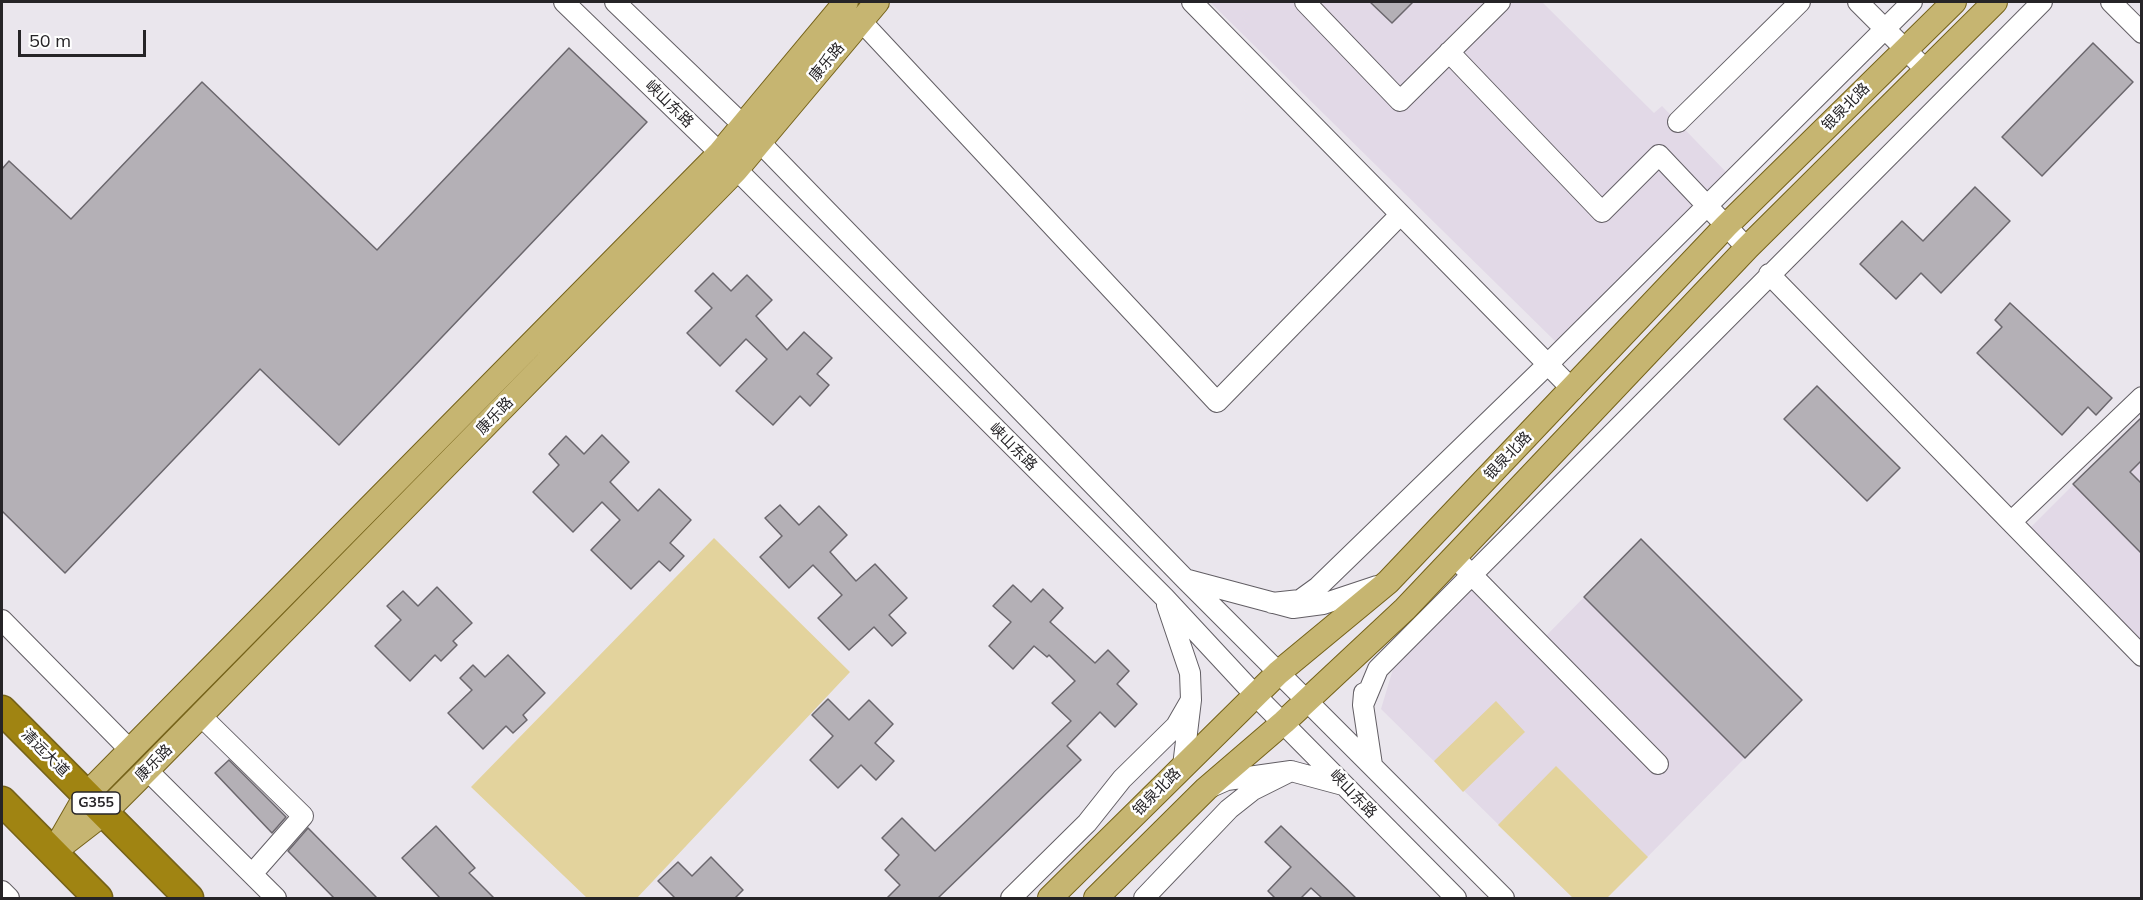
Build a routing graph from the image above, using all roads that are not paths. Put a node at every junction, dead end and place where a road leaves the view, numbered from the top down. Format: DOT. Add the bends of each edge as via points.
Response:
graph roads {
  1 [pos="564,2"];
  2 [pos="615,2"];
  3 [pos="846,2"];
  4 [pos="877,2"];
  5 [pos="1192,2"];
  6 [pos="1305,2"];
  7 [pos="1500,2"];
  8 [pos="1800,2"];
  9 [pos="1858,2"];
  10 [pos="1912,2"];
  11 [pos="1954,2"];
  12 [pos="1995,2"];
  13 [pos="2042,2"];
  14 [pos="2111,2"];
  15 [pos="861,21"];
  16 [pos="1884,29"];
  17 [pos="2142,33"];
  18 [pos="1905,49"];
  19 [pos="1449,52"];
  20 [pos="1926,70"];
  21 [pos="1678,122"];
  22 [pos="743,125"];
  23 [pos="760,143"];
  24 [pos="720,153"];
  25 [pos="736,170"];
  26 [pos="1707,206"];
  27 [pos="1400,215"];
  28 [pos="1726,226"];
  29 [pos="1747,248"];
  30 [pos="1769,274"];
  31 [pos="1547,365"];
  32 [pos="1573,390"];
  33 [pos="2142,397"];
  34 [pos="2011,522"];
  35 [pos="1462,565"];
  36 [pos="1186,580"];
  37 [pos="1388,582"];
  38 [pos="1164,597"];
  39 [pos="1272,603"];
  40 [pos="1406,609"];
  41 [pos="2,620"];
  42 [pos="2142,656"];
  43 [pos="1278,673"];
  44 [pos="1255,695"];
  45 [pos="1191,700"];
  46 [pos="1307,700"];
  47 [pos="1363,705"];
  48 [pos="2,710"];
  49 [pos="201,716"];
  50 [pos="1284,722"];
  51 [pos="130,750"];
  52 [pos="1658,764"];
  53 [pos="1372,765"];
  54 [pos="1183,766"];
  55 [pos="147,770"];
  56 [pos="1291,771"];
  57 [pos="1344,785"];
  58 [pos="1206,789"];
  59 [pos="2,801"];
  60 [pos="96,803"];
  61 [pos="52,853"];
  62 [pos="252,874"];
  63 [pos="2,891"];
  64 [pos="9,898"];
  65 [pos="98,898"];
  66 [pos="189,898"];
  67 [pos="276,898"];
  68 [pos="1011,898"];
  69 [pos="1050,898"];
  70 [pos="1096,898"];
  71 [pos="1144,898"];
  72 [pos="1456,898"];
  73 [pos="1504,898"];
  1 -- 24 [label="street, 峡山东路"];
  2 -- 22 [label="street, 峡山东路"];
  3 -- 22 [label="main road, 康乐路"];
  4 -- 15 [label="main road, 康乐路"];
  5 -- 27 [label="street"];
  6 -- 19 [label="street" via="1400,101"];
  7 -- 19 [label="street"];
  8 -- 21 [label="street"];
  9 -- 16 [label="street"];
  10 -- 16 [label="street, 银泉北路"];
  11 -- 18 [label="main road, 银泉北路"];
  12 -- 20 [label="main road, 银泉北路"];
  13 -- 30 [label="street, 银泉北路"];
  14 -- 17 [label="street"];
  15 -- 23 [label="main road, 康乐路"];
  15 -- 27 [label="street" via="1217,402"];
  16 -- 18 [label="street"];
  16 -- 26 [label="street, 银泉北路"];
  18 -- 20 [label="street"];
  18 -- 28 [label="main road, 银泉北路"];
  19 -- 26 [label="street" via="1602,212 1659,155"];
  20 -- 29 [label="main road, 银泉北路"];
  22 -- 23 [label="street, 峡山东路"];
  22 -- 24 [label="main road, 康乐路"];
  23 -- 25 [label="main road, 康乐路"];
  23 -- 36 [label="street, 峡山东路"];
  24 -- 25 [label="street, 峡山东路"];
  24 -- 51 [label="main road, 康乐路"];
  25 -- 38 [label="street, 峡山东路"];
  25 -- 49 [label="main road, 康乐路"];
  26 -- 28 [label="street"];
  26 -- 31 [label="street, 银泉北路"];
  27 -- 31 [label="street"];
  28 -- 29 [label="street"];
  28 -- 32 [label="main road, 银泉北路"];
  29 -- 35 [label="main road, 银泉北路"];
  30 -- 34 [label="street"];
  30 -- 35 [label="street, 银泉北路"];
  31 -- 32 [label="street"];
  31 -- 39 [label="street, 银泉北路" via="1318,587 1300,600"];
  32 -- 37 [label="main road, 银泉北路"];
  33 -- 34 [label="street"];
  34 -- 42 [label="street"];
  35 -- 40 [label="main road, 银泉北路"];
  35 -- 47 [label="street, 银泉北路" via="1378,669"];
  35 -- 52 [label="street"];
  36 -- 39 [label="street"];
  36 -- 43 [label="street, 峡山东路"];
  37 -- 39 [label="street" via="1323,604 1293,608"];
  37 -- 43 [label="main road, 银泉北路"];
  38 -- 44 [label="street, 峡山东路"];
  38 -- 45 [label="street" via="1190,673"];
  40 -- 46 [label="main road, 银泉北路"];
  40 -- 47 [label="street" via="1368,675"];
  41 -- 51 [label="street"];
  43 -- 44 [label="main road, 银泉北路"];
  43 -- 46 [label="street, 峡山东路"];
  44 -- 50 [label="street, 峡山东路"];
  44 -- 54 [label="main road, 银泉北路"];
  45 -- 54 [label="street"];
  45 -- 68 [label="street" via="1176,726"];
  46 -- 50 [label="main road, 银泉北路"];
  46 -- 53 [label="street, 峡山东路"];
  47 -- 53 [label="street"];
  48 -- 60 [label="highway, 清远大道 / G355"];
  49 -- 55 [label="main road, 康乐路"];
  49 -- 62 [label="street" via="303,816"];
  50 -- 57 [label="street, 峡山东路"];
  50 -- 58 [label="main road, 银泉北路"];
  51 -- 60 [label="main road, 康乐路"];
  53 -- 73 [label="street, 峡山东路"];
  54 -- 69 [label="main road, 银泉北路"];
  55 -- 60 [label="main road, 康乐路"];
  55 -- 62 [label="street"];
  56 -- 57 [label="street"];
  56 -- 58 [label="street" via="1227,780"];
  56 -- 71 [label="street" via="1253,790 1229,809"];
  57 -- 72 [label="street, 峡山东路"];
  58 -- 70 [label="main road, 银泉北路"];
  59 -- 61 [label="highway"];
  60 -- 61 [label="main road, 康乐路"];
  60 -- 66 [label="highway, 清远大道 / G355"];
  61 -- 65 [label="highway"];
  62 -- 67 [label="street"];
  63 -- 64 [label="street"];
}
